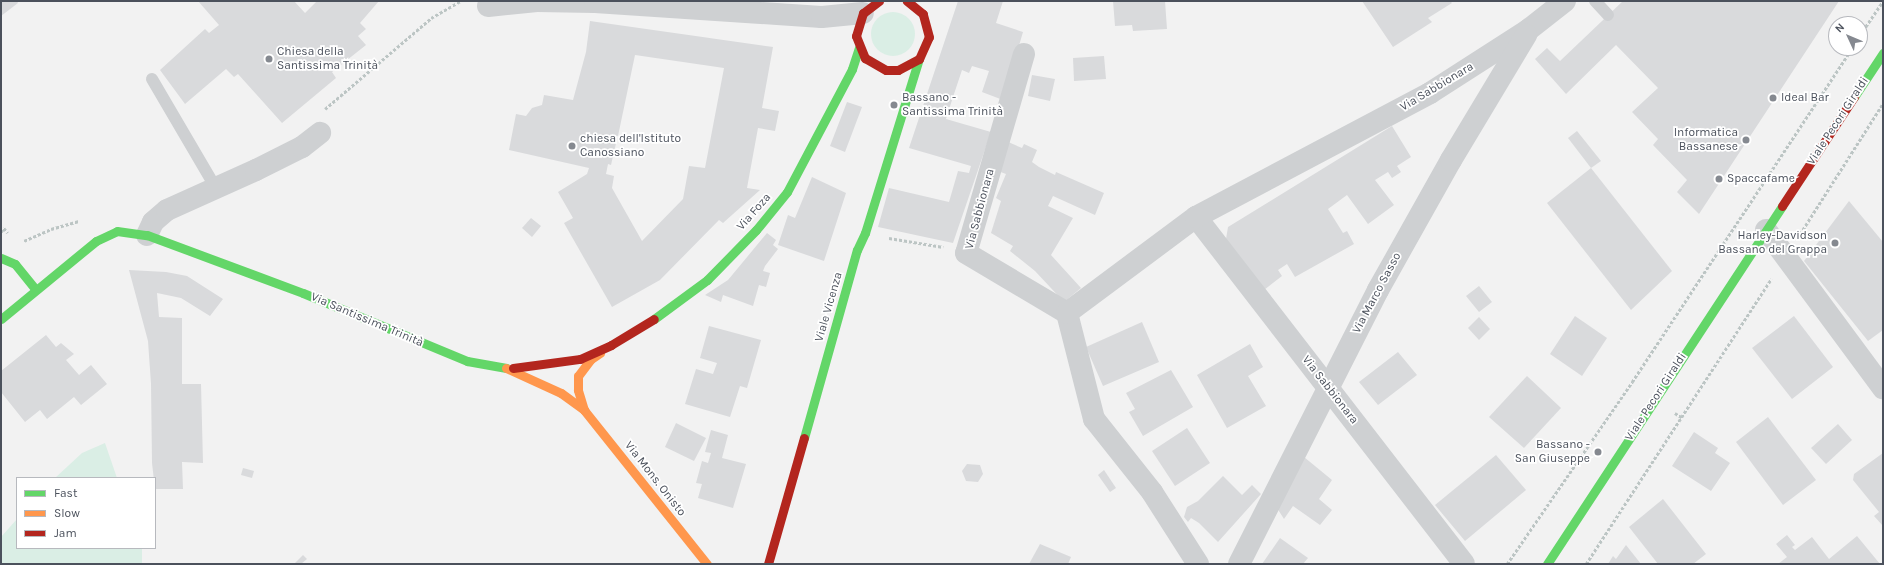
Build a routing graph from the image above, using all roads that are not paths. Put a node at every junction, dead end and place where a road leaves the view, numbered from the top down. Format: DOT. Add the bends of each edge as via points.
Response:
graph roads {
  1 [pos="907,1"];
  2 [pos="1565,1"];
  3 [pos="1595,1"];
  4 [pos="484,3"];
  5 [pos="684,4"];
  6 [pos="871,7"];
  7 [pos="933,7"];
  8 [pos="1608,15"];
  9 [pos="822,17"];
  10 [pos="928,26"];
  11 [pos="1528,30"];
  12 [pos="858,45"];
  13 [pos="1883,53"];
  14 [pos="1024,54"];
  15 [pos="919,59"];
  16 [pos="152,79"];
  17 [pos="320,133"];
  18 [pos="216,188"];
  19 [pos="1196,217"];
  20 [pos="1766,230"];
  21 [pos="147,235"];
  22 [pos="1,258"];
  23 [pos="35,289"];
  24 [pos="1066,313"];
  25 [pos="1,319"];
  26 [pos="611,345"];
  27 [pos="510,369"];
  28 [pos="1328,388"];
  29 [pos="1883,388"];
  30 [pos="584,410"];
  31 [pos="707,564"];
  32 [pos="768,564"];
  33 [pos="1198,564"];
  34 [pos="1239,564"];
  35 [pos="1464,564"];
  36 [pos="1547,564"];
  1 -- 10 [label="street" via="923,14"];
  2 -- 11 [label="street, Via Sabbionara"];
  3 -- 8 [label="lane"];
  4 -- 5 [label="street" via="537,1"];
  5 -- 9 [label="street"];
  6 -- 9 [label="street"];
  6 -- 12 [label="street" via="858,24"];
  7 -- 10 [label="street, Viale Vicenza"];
  9 -- 12 [label="street" via="849,32"];
  10 -- 15 [label="street, Viale Vicenza" via="929,37"];
  11 -- 19 [label="street, Via Sabbionara" via="1430,93"];
  11 -- 28 [label="street, Via Marco Sasso" via="1412,228"];
  12 -- 15 [label="street" via="865,58 886,70 898,70"];
  12 -- 26 [label="street, Via Foza" via="838,96 787,192 773,211 707,280 649,322"];
  13 -- 20 [label="street, Viale Pecori Giraldi"];
  14 -- 24 [label="street, Via Sabbionara" via="966,253"];
  15 -- 32 [label="street, Viale Vicenza" via="865,233 857,250"];
  16 -- 18 [label="lane"];
  17 -- 18 [label="street" via="302,147"];
  18 -- 21 [label="street" via="167,210 153,222"];
  19 -- 24 [label="street, Via Sabbionara"];
  19 -- 28 [label="street, Via Sabbionara"];
  20 -- 29 [label="street"];
  20 -- 36 [label="street, Viale Pecori Giraldi"];
  21 -- 23 [label="street, Via Santissima Trinità" via="117,231 96,241"];
  21 -- 27 [label="street, Via Santissima Trinità" via="302,292 467,361"];
  22 -- 23 [label="street" via="15,264"];
  23 -- 25 [label="street, Via Santissima Trinità"];
  24 -- 33 [label="street" via="1094,419 1152,492"];
  26 -- 27 [label="street, Via Foza" via="580,358 551,365"];
  26 -- 30 [label="street, Via Foza" via="591,360 578,376 578,390"];
  27 -- 30 [label="street, Via Santissima Trinità" via="561,392"];
  28 -- 34 [label="street, Via Marco Sasso"];
  28 -- 35 [label="street, Via Sabbionara"];
  30 -- 31 [label="street, Via Mons. Onisto"];
}
